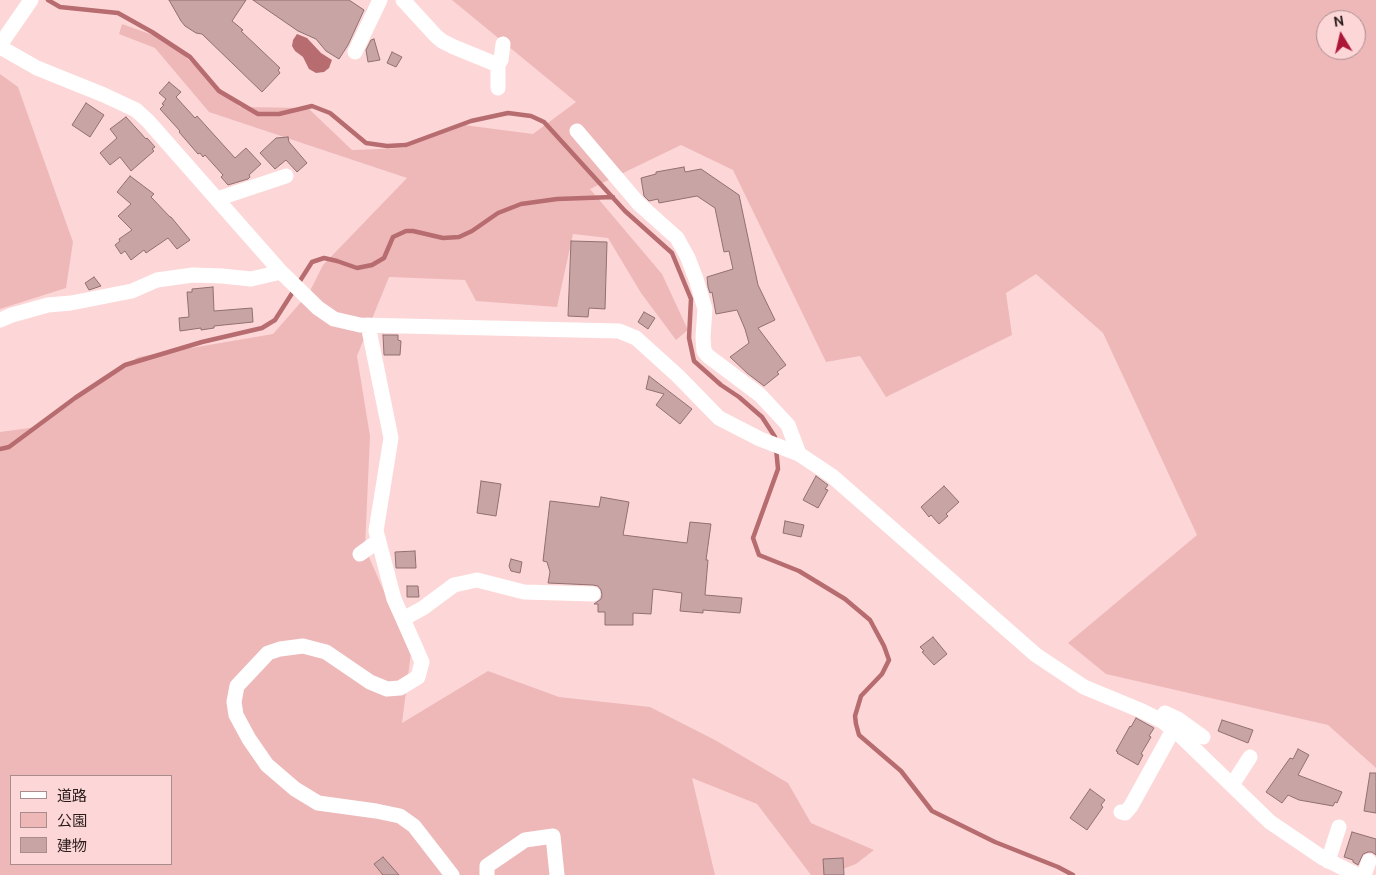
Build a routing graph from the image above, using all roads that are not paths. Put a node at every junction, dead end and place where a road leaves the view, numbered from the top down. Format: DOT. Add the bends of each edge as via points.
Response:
graph roads {
  1 [pos="31,0"];
  2 [pos="380,0"];
  3 [pos="403,0"];
  4 [pos="503,44"];
  5 [pos="0,46"];
  6 [pos="355,52"];
  7 [pos="577,131"];
  8 [pos="286,176"];
  9 [pos="217,199"];
  10 [pos="284,274"];
  11 [pos="0,320"];
  12 [pos="368,325"];
  13 [pos="792,451"];
  14 [pos="378,541"];
  15 [pos="360,554"];
  16 [pos="593,594"];
  17 [pos="403,618"];
  18 [pos="1160,720"];
  19 [pos="1173,730"];
  20 [pos="1203,737"];
  21 [pos="1250,757"];
  22 [pos="1229,786"];
  23 [pos="1121,812"];
  24 [pos="1339,827"];
  25 [pos="1328,861"];
  26 [pos="452,875"];
  27 [pos="487,875"];
  28 [pos="557,875"];
  29 [pos="1357,875"];
  1 -- 5 [label="street"];
  2 -- 6 [label="street"];
  3 -- 4 [label="street" via="436,36 439,47 454,47 496,73"];
  5 -- 9 [label="street" via="37,68 136,110"];
  7 -- 13 [label="street" via="639,204 676,238 688,258 705,309 704,351 760,396 788,425"];
  8 -- 9 [label="street"];
  9 -- 10 [label="street"];
  10 -- 11 [label="street" via="251,279 193,275 157,280 132,291 48,305"];
  10 -- 12 [label="street" via="318,308 334,319"];
  12 -- 13 [label="street" via="619,331 636,338 719,418"];
  12 -- 14 [label="street" via="391,438 376,531"];
  13 -- 18 [label="street" via="832,476 1036,655 1084,687"];
  14 -- 15 [label="street"];
  14 -- 17 [label="street" via="394,599"];
  16 -- 17 [label="street" via="524,592 477,580 454,585"];
  17 -- 26 [label="street" via="422,662 418,677 400,688 387,689 370,682 326,652 303,646 280,649 268,653 237,686 236,716 267,765 295,790 318,803 400,816 414,826"];
  18 -- 19 [label="street"];
  18 -- 20 [label="street" via="1165,713"];
  19 -- 22 [label="street"];
  19 -- 23 [label="street" via="1131,806 1125,813"];
  21 -- 22 [label="street"];
  22 -- 25 [label="street" via="1270,822"];
  24 -- 25 [label="street"];
  25 -- 29 [label="street"];
  27 -- 28 [label="street" via="487,866 525,840 553,836"];
}
